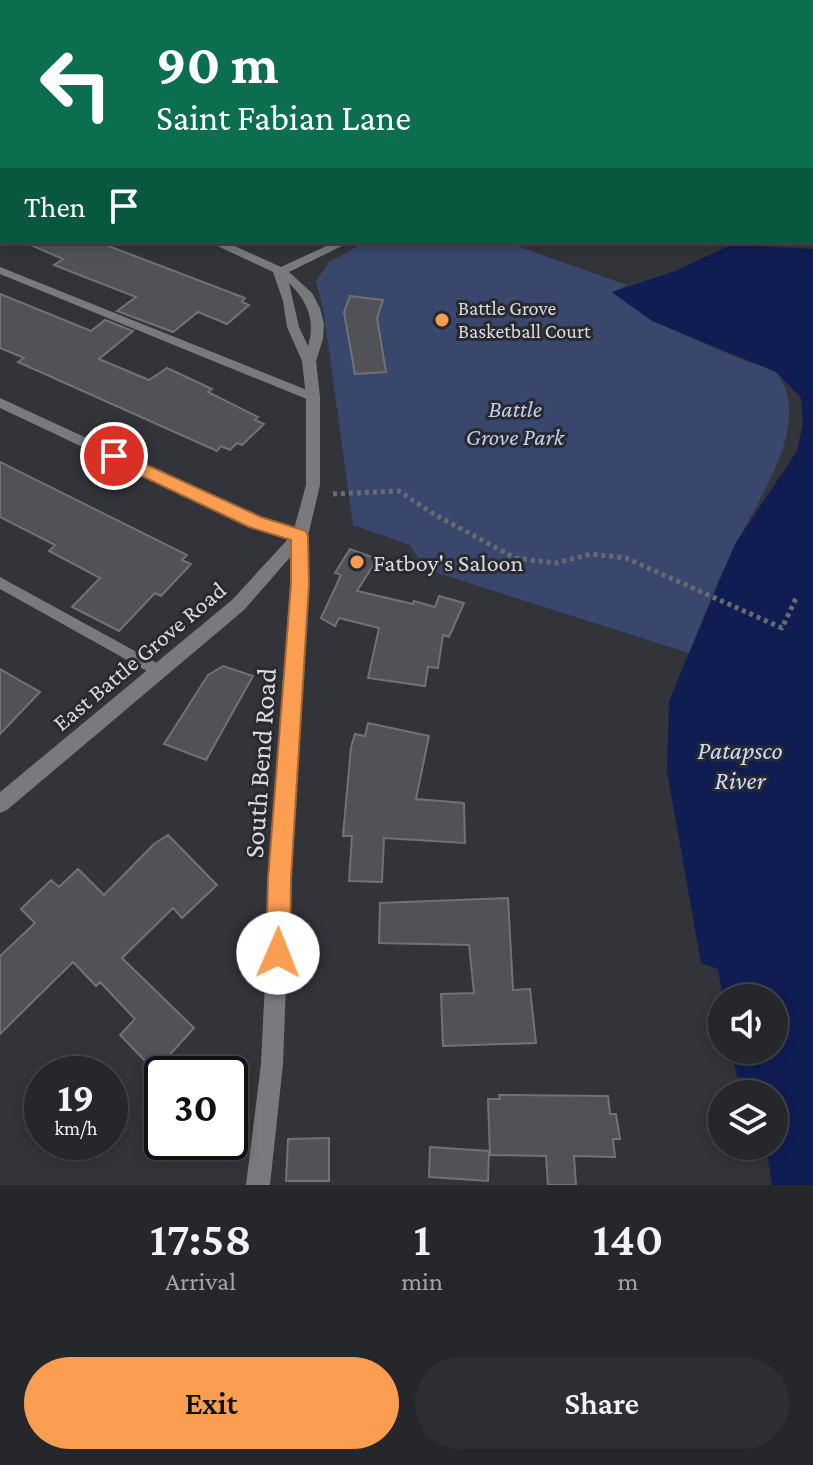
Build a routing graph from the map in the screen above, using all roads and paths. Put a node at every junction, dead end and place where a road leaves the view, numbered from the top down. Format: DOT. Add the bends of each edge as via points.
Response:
graph roads {
  1 [pos="220,244"];
  2 [pos="340,244"];
  3 [pos="0,270"];
  4 [pos="279,272"];
  5 [pos="309,361"];
  6 [pos="313,397"];
  7 [pos="0,403"];
  8 [pos="311,495"];
  9 [pos="300,536"];
  10 [pos="0,582"];
  11 [pos="797,596"];
  12 [pos="159,671"];
  13 [pos="0,804"];
  14 [pos="258,1185"];
  1 -- 4 [label="street"];
  2 -- 4 [label="street"];
  3 -- 6 [label="lane"];
  4 -- 5 [label="street" via="293,327"];
  4 -- 5 [label="street" via="312,300 318,324"];
  5 -- 6 [label="street"];
  6 -- 8 [label="street"];
  7 -- 9 [label="street" via="255,522"];
  8 -- 9 [label="street"];
  8 -- 11 [label="path" via="399,491 515,558 556,563 591,554 626,558 782,628"];
  9 -- 12 [label="street, East Battle Grove Road" via="238,605"];
  9 -- 14 [label="street, South Bend Road" via="272,1064"];
  10 -- 12 [label="lane"];
  12 -- 13 [label="street, East Battle Grove Road"];
}
